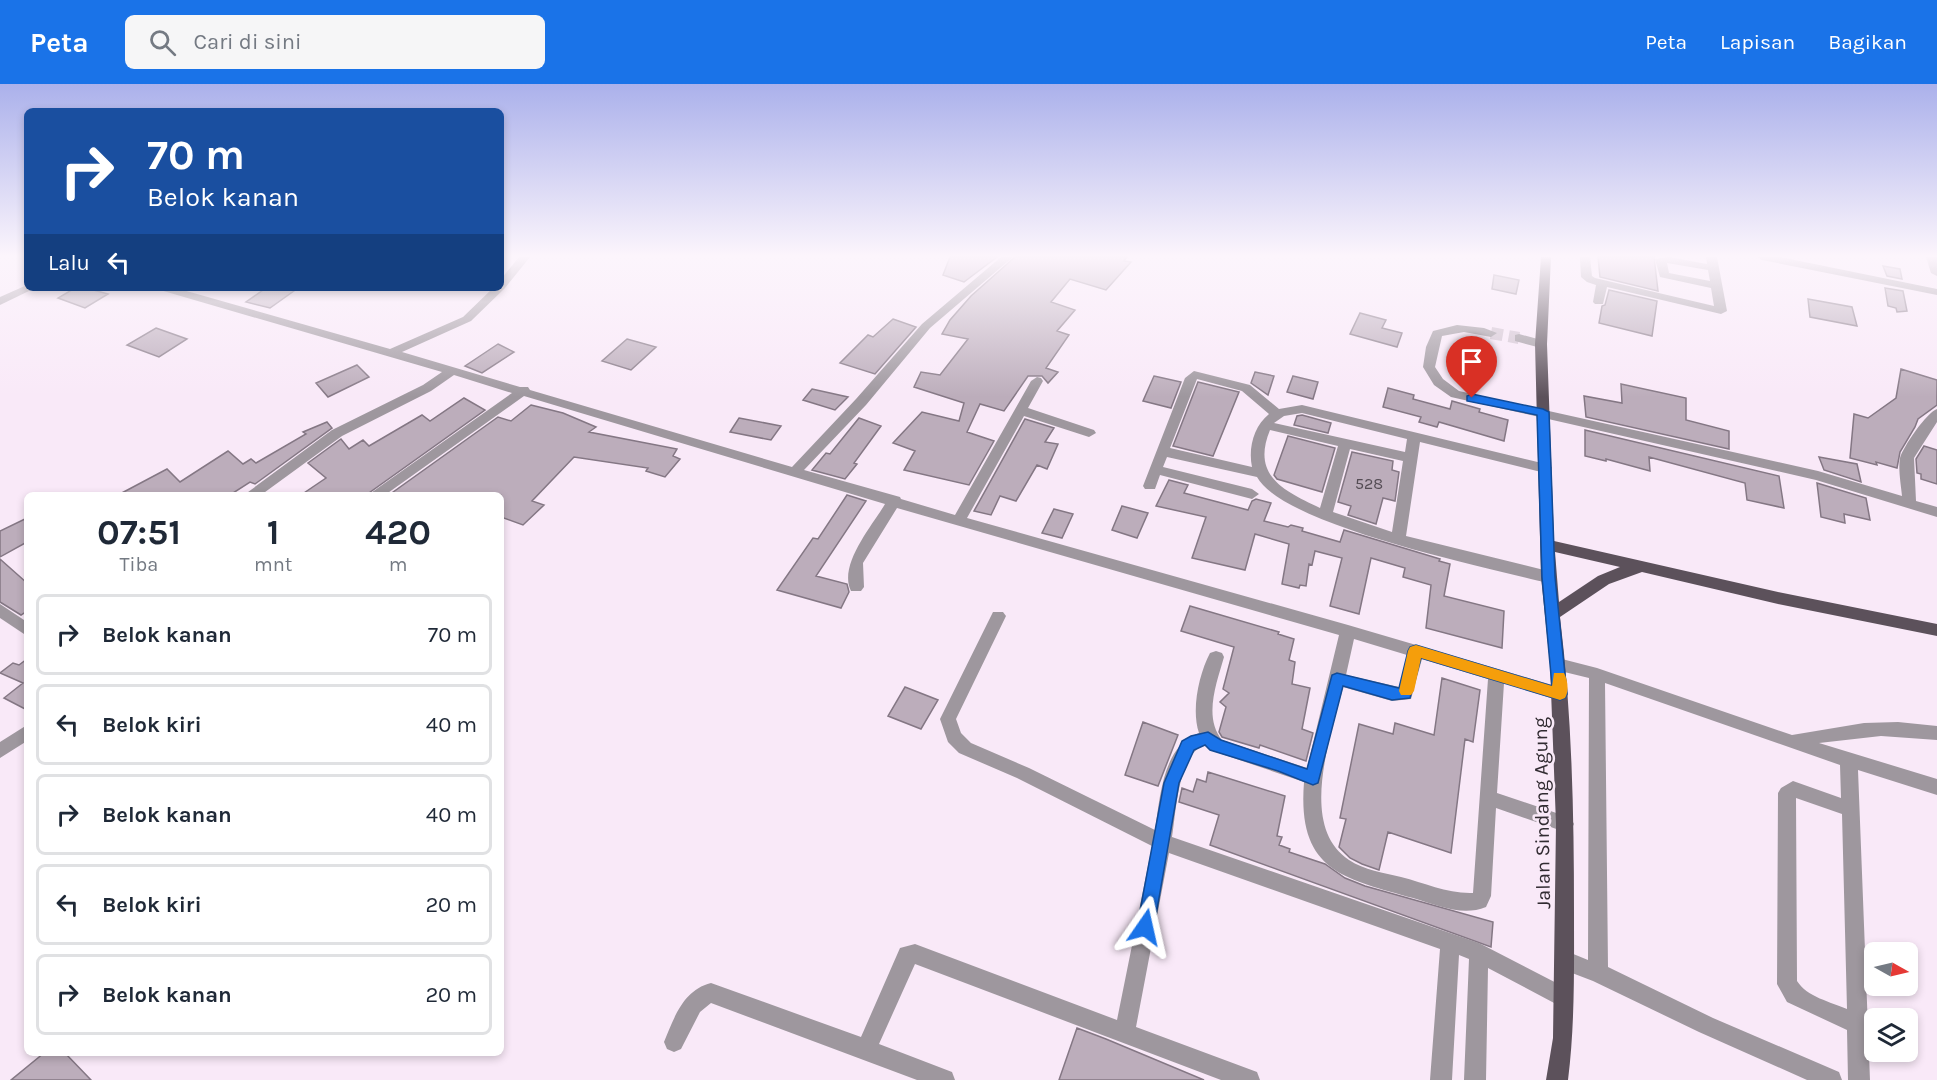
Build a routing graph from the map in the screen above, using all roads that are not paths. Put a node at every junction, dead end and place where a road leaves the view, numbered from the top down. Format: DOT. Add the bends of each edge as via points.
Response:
graph roads {
  1 [pos="219,303"];
  2 [pos="483,303"];
  3 [pos="953,303"];
  4 [pos="1543,303"];
  5 [pos="1686,303"];
  6 [pos="1720,303"];
  7 [pos="1491,333"];
  8 [pos="1519,338"];
  9 [pos="1541,344"];
  10 [pos="393,352"];
  11 [pos="453,370"];
  12 [pos="1037,381"];
  13 [pos="524,390"];
  14 [pos="1020,410"];
  15 [pos="1543,412"];
  16 [pos="1937,413"];
  17 [pos="1277,414"];
  18 [pos="1265,425"];
  19 [pos="1089,433"];
  20 [pos="1414,436"];
  21 [pos="1345,443"];
  22 [pos="1162,451"];
  23 [pos="1410,458"];
  24 [pos="1224,466"];
  25 [pos="1545,468"];
  26 [pos="1157,470"];
  27 [pos="796,471"];
  28 [pos="1263,474"];
  29 [pos="1216,485"];
  30 [pos="1150,486"];
  31 [pos="254,492"];
  32 [pos="379,492"];
  33 [pos="1252,494"];
  34 [pos="895,500"];
  35 [pos="1908,504"];
  36 [pos="1937,512"];
  37 [pos="1325,515"];
  38 [pos="959,520"];
  39 [pos="1398,539"];
  40 [pos="1548,545"];
  41 [pos="1647,567"];
  42 [pos="1548,577"];
  43 [pos="856,587"];
  44 [pos="0,610"];
  45 [pos="1552,615"];
  46 [pos="998,616"];
  47 [pos="24,628"];
  48 [pos="1937,630"];
  49 [pos="1348,631"];
  50 [pos="1416,651"];
  51 [pos="1216,657"];
  52 [pos="1558,664"];
  53 [pos="1496,674"];
  54 [pos="1597,674"];
  55 [pos="1337,679"];
  56 [pos="1560,694"];
  57 [pos="1937,733"];
  58 [pos="24,734"];
  59 [pos="1208,738"];
  60 [pos="1791,742"];
  61 [pos="0,751"];
  62 [pos="1849,760"];
  63 [pos="1313,778"];
  64 [pos="1937,787"];
  65 [pos="1487,797"];
  66 [pos="1850,809"];
  67 [pos="1565,824"];
  68 [pos="1162,842"];
  69 [pos="1450,942"];
  70 [pos="1479,953"];
  71 [pos="1566,961"];
  72 [pos="1598,973"];
  73 [pos="1563,997"];
  74 [pos="1857,1024"];
  75 [pos="1125,1033"];
  76 [pos="674,1042"];
  77 [pos="866,1049"];
  78 [pos="1820,1077"];
  79 [pos="944,1080"];
  80 [pos="1249,1080"];
  81 [pos="1441,1080"];
  82 [pos="1475,1080"];
  83 [pos="1557,1080"];
  84 [pos="1859,1080"];
  1 -- 10 [label="street"];
  2 -- 10 [label="street" via="467,319"];
  3 -- 27 [label="street" via="926,326"];
  4 -- 9 [label="main road, Jalan Sindang Agung"];
  5 -- 6 [label="street" via="1722,311"];
  7 -- 15 [label="street" via="1461,327 1437,334 1429,367 1438,382 1455,394"];
  8 -- 9 [label="street"];
  9 -- 15 [label="main road, Jalan Sindang Agung"];
  10 -- 11 [label="street"];
  11 -- 13 [label="street"];
  11 -- 31 [label="street" via="427,388 337,433"];
  12 -- 14 [label="street"];
  13 -- 27 [label="street"];
  13 -- 32 [label="street"];
  14 -- 19 [label="street"];
  14 -- 38 [label="street"];
  15 -- 25 [label="main road, Jalan Sindang Agung"];
  15 -- 35 [label="street" via="1818,476"];
  16 -- 35 [label="street" via="1907,458"];
  17 -- 18 [label="street"];
  17 -- 20 [label="street" via="1286,409 1302,409"];
  17 -- 22 [label="street" via="1242,386 1194,375"];
  18 -- 21 [label="street"];
  18 -- 28 [label="street" via="1257,445 1257,464"];
  20 -- 23 [label="street"];
  20 -- 25 [label="street"];
  21 -- 23 [label="street"];
  21 -- 37 [label="street"];
  22 -- 24 [label="street"];
  22 -- 26 [label="street"];
  23 -- 39 [label="street"];
  24 -- 28 [label="street"];
  24 -- 29 [label="street"];
  25 -- 40 [label="main road, Jalan Sindang Agung"];
  26 -- 29 [label="street"];
  26 -- 30 [label="street"];
  27 -- 34 [label="street"];
  28 -- 37 [label="street" via="1266,482 1285,495"];
  29 -- 33 [label="street"];
  34 -- 38 [label="street"];
  34 -- 43 [label="street" via="856,563"];
  35 -- 36 [label="street"];
  37 -- 39 [label="street"];
  38 -- 49 [label="street"];
  39 -- 42 [label="street"];
  40 -- 41 [label="main road"];
  40 -- 42 [label="main road, Jalan Sindang Agung"];
  41 -- 45 [label="main road" via="1608,576"];
  41 -- 48 [label="main road"];
  42 -- 45 [label="main road, Jalan Sindang Agung"];
  44 -- 47 [label="street"];
  45 -- 52 [label="main road, Jalan Sindang Agung"];
  46 -- 68 [label="street" via="948,719 954,737 965,748"];
  49 -- 50 [label="street"];
  49 -- 55 [label="street"];
  50 -- 53 [label="street"];
  50 -- 55 [label="street" via="1405,694"];
  51 -- 59 [label="street" via="1204,723"];
  52 -- 54 [label="street"];
  52 -- 56 [label="main road, Jalan Sindang Agung"];
  53 -- 56 [label="street"];
  53 -- 65 [label="street"];
  54 -- 60 [label="street"];
  54 -- 72 [label="street"];
  55 -- 63 [label="street"];
  56 -- 67 [label="main road, Jalan Sindang Agung"];
  57 -- 60 [label="street" via="1884,726"];
  58 -- 61 [label="street"];
  59 -- 63 [label="street" via="1216,745"];
  59 -- 68 [label="street" via="1196,740 1182,756 1172,783"];
  60 -- 62 [label="street"];
  62 -- 64 [label="street"];
  62 -- 66 [label="street"];
  63 -- 65 [label="street" via="1312,818 1323,846 1337,862 1353,872 1460,902 1479,901 1482,896"];
  65 -- 67 [label="street"];
  66 -- 74 [label="street"];
  66 -- 74 [label="street" via="1793,789 1787,793 1787,984 1802,1000"];
  67 -- 71 [label="main road, Jalan Sindang Agung"];
  68 -- 69 [label="street"];
  68 -- 75 [label="street"];
  69 -- 70 [label="street"];
  69 -- 81 [label="street"];
  70 -- 73 [label="street"];
  70 -- 82 [label="street"];
  71 -- 72 [label="street"];
  71 -- 73 [label="main road, Jalan Sindang Agung"];
  72 -- 78 [label="street"];
  73 -- 83 [label="main road, Jalan Sindang Agung"];
  74 -- 84 [label="street"];
  75 -- 77 [label="street" via="911,954 904,960"];
  75 -- 80 [label="street"];
  76 -- 77 [label="street" via="697,999 703,993 711,993"];
  77 -- 79 [label="street"];
}
